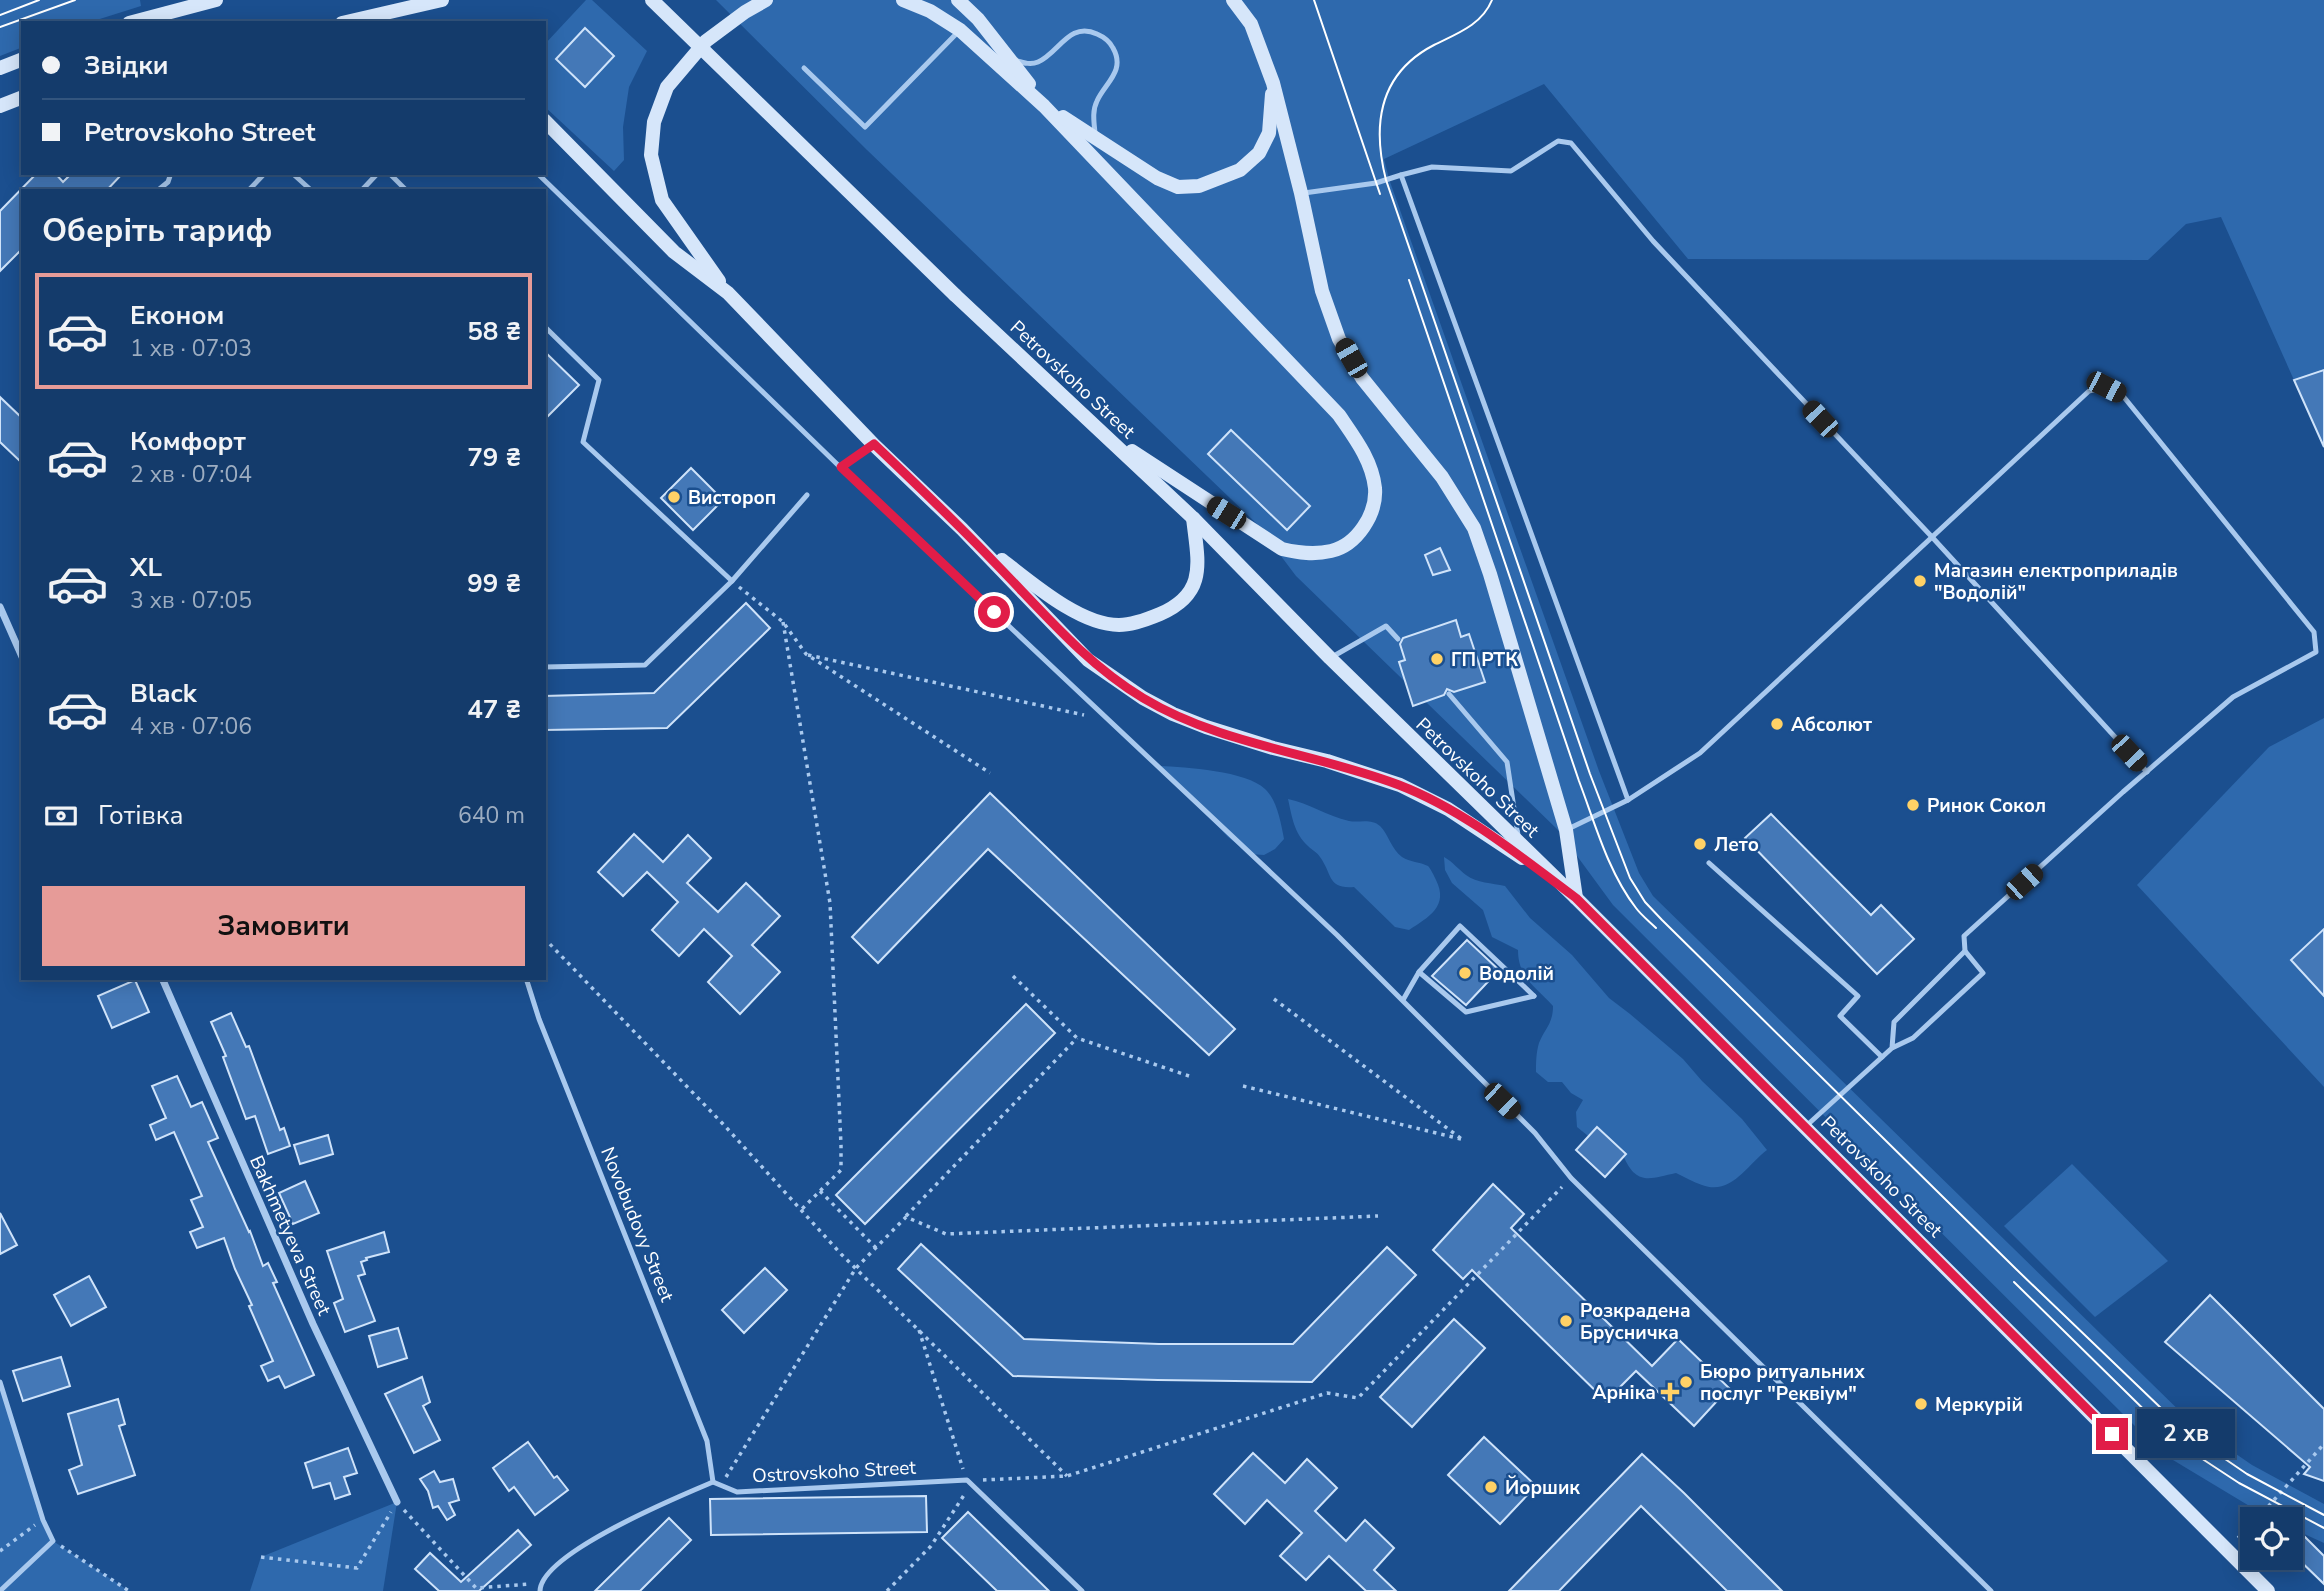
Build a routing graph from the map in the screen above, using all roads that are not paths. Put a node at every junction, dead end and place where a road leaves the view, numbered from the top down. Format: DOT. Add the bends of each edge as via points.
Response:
graph roads {
  1 [pos="216,0"];
  2 [pos="442,0"];
  3 [pos="652,0"];
  4 [pos="766,0"];
  5 [pos="902,0"];
  6 [pos="958,0"];
  7 [pos="1233,0"];
  8 [pos="159,18"];
  9 [pos="141,21"];
  10 [pos="351,21"];
  11 [pos="960,30"];
  12 [pos="1011,59"];
  13 [pos="21,60"];
  14 [pos="0,68"];
  15 [pos="804,68"];
  16 [pos="1273,83"];
  17 [pos="21,98"];
  18 [pos="0,106"];
  19 [pos="1044,106"];
  20 [pos="546,122"];
  21 [pos="1095,137"];
  22 [pos="170,175"];
  23 [pos="263,175"];
  24 [pos="294,175"];
  25 [pos="376,175"];
  26 [pos="391,175"];
  27 [pos="539,175"];
  28 [pos="1401,175"];
  29 [pos="160,189"];
  30 [pos="250,189"];
  31 [pos="310,189"];
  32 [pos="363,189"];
  33 [pos="405,189"];
  34 [pos="1301,193"];
  35 [pos="728,293"];
  36 [pos="546,328"];
  37 [pos="1096,426"];
  38 [pos="874,444"];
  39 [pos="841,467"];
  40 [pos="807,495"];
  41 [pos="1194,518"];
  42 [pos="962,529"];
  43 [pos="1932,537"];
  44 [pos="732,581"];
  45 [pos="0,607"];
  46 [pos="1398,639"];
  47 [pos="21,654"];
  48 [pos="1330,658"];
  49 [pos="546,667"];
  50 [pos="1448,694"];
  51 [pos="2147,772"];
  52 [pos="1628,800"];
  53 [pos="1566,830"];
  54 [pos="1520,845"];
  55 [pos="1709,863"];
  56 [pos="1576,898"];
  57 [pos="1965,951"];
  58 [pos="1419,972"];
  59 [pos="163,980"];
  60 [pos="527,980"];
  61 [pos="1402,1000"];
  62 [pos="1892,1048"];
  63 [pos="1882,1057"];
  64 [pos="1805,1127"];
  65 [pos="0,1382"];
  66 [pos="713,1482"];
  67 [pos="397,1502"];
  68 [pos="0,1591"];
  69 [pos="540,1591"];
  70 [pos="1082,1591"];
  71 [pos="1990,1591"];
  72 [pos="2268,1591"];
  1 -- 8 [label="main road"];
  2 -- 10 [label="main road"];
  3 -- 37 [label="main road, Petrovskoho Street, bridge" via="954,295"];
  4 -- 35 [label="main road" via="706,41 667,87 654,122 651,155 662,201"];
  5 -- 11 [label="main road"];
  6 -- 12 [label="main road"];
  7 -- 16 [label="main road" via="1251,24"];
  8 -- 9 [label="main road"];
  11 -- 15 [label="lane" via="865,127"];
  11 -- 19 [label="main road"];
  12 -- 19 [label="main road"];
  12 -- 21 [label="lane" via="1035,63 1070,34 1082,31 1105,38 1117,59 1116,71 1096,104"];
  13 -- 14 [label="main road"];
  16 -- 21 [label="main road" via="1269,133 1259,153 1240,170 1199,186 1178,187 1157,178"];
  16 -- 34 [label="main road"];
  17 -- 18 [label="main road"];
  19 -- 21 [label="main road"];
  19 -- 37 [label="main road" via="1339,415 1363,450 1375,489 1373,507 1356,537 1335,551 1282,549"];
  20 -- 35 [label="main road" via="674,252"];
  22 -- 29 [label="lane"];
  23 -- 30 [label="lane"];
  24 -- 31 [label="lane"];
  25 -- 32 [label="lane"];
  26 -- 33 [label="lane"];
  27 -- 39 [label="lane"];
  28 -- 34 [label="lane"];
  28 -- 43 [label="lane" via="1432,167 1511,171 1558,141 1571,143 1653,241"];
  28 -- 52 [label="lane"];
  34 -- 53 [label="main road" via="1322,291 1339,339 1362,378 1441,477 1474,528"];
  35 -- 38 [label="main road"];
  36 -- 44 [label="lane" via="600,380 583,442"];
  37 -- 41 [label="main road, Petrovskoho Street"];
  38 -- 39 [label="lane"];
  38 -- 42 [label="main road"];
  39 -- 61 [label="lane"];
  40 -- 44 [label="lane"];
  41 -- 42 [label="main road" via="1196,581 1187,598 1144,621 1118,625 1091,619 1037,587"];
  41 -- 48 [label="main road, Petrovskoho Street"];
  42 -- 56 [label="main road" via="1088,660 1143,698 1206,727 1400,785 1498,840"];
  43 -- 51 [label="lane"];
  43 -- 51 [label="lane" via="2089,391 2106,387 2123,396 2314,632 2316,652 2232,697"];
  43 -- 52 [label="lane" via="1700,753"];
  44 -- 49 [label="lane" via="645,665"];
  45 -- 47 [label="street"];
  46 -- 48 [label="lane" via="1386,626"];
  48 -- 54 [label="main road, Petrovskoho Street"];
  50 -- 54 [label="lane" via="1507,762"];
  51 -- 57 [label="lane" via="1964,936"];
  52 -- 53 [label="lane"];
  53 -- 56 [label="main road"];
  54 -- 56 [label="main road, Petrovskoho Street"];
  55 -- 63 [label="lane" via="1858,996 1840,1016"];
  56 -- 64 [label="main road, Petrovskoho Street"];
  57 -- 62 [label="lane" via="1894,1022"];
  57 -- 62 [label="lane" via="1983,972 1913,1038"];
  58 -- 58 [label="lane" via="1466,1012 1534,996 1460,926"];
  58 -- 61 [label="lane"];
  59 -- 67 [label="street, Bakhmetyeva Street" via="313,1324"];
  60 -- 66 [label="lane, Novobudovy Street" via="707,1441"];
  61 -- 71 [label="lane" via="1535,1133 1571,1178"];
  62 -- 63 [label="lane"];
  63 -- 64 [label="lane"];
  64 -- 72 [label="main road, Petrovskoho Street"];
  65 -- 68 [label="lane" via="53,1541"];
  66 -- 69 [label="lane" via="601,1534 550,1572 540,1583"];
  66 -- 70 [label="lane, Ostrovskoho Street" via="737,1492 969,1482"];
}
